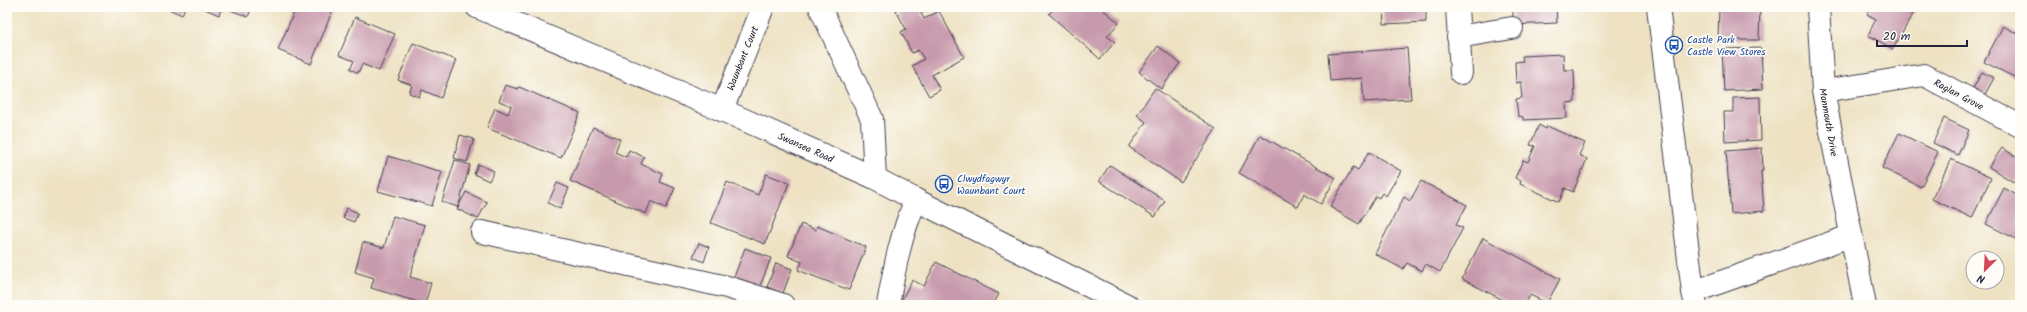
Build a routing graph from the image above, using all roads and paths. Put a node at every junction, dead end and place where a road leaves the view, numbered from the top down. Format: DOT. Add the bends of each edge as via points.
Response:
graph roads {
  1 [pos="477,7"];
  2 [pos="763,7"];
  3 [pos="820,7"];
  4 [pos="1457,7"];
  5 [pos="1658,7"];
  6 [pos="1818,7"];
  7 [pos="1512,28"];
  8 [pos="1458,37"];
  9 [pos="1461,73"];
  10 [pos="1823,91"];
  11 [pos="722,110"];
  12 [pos="2020,126"];
  13 [pos="875,178"];
  14 [pos="916,200"];
  15 [pos="482,232"];
  16 [pos="1850,236"];
  17 [pos="1694,298"];
  18 [pos="783,305"];
  19 [pos="888,305"];
  20 [pos="1127,305"];
  21 [pos="1865,305"];
  1 -- 11 [label="street, Swansea Road"];
  2 -- 11 [label="street, Waunbant Court"];
  3 -- 13 [label="street" via="872,119"];
  4 -- 8 [label="street"];
  5 -- 17 [label="street"];
  6 -- 10 [label="street, Monmouth Drive"];
  7 -- 8 [label="street"];
  8 -- 9 [label="street"];
  10 -- 12 [label="street, Raglan Grove" via="1924,76"];
  10 -- 16 [label="street, Monmouth Drive"];
  11 -- 13 [label="street, Swansea Road"];
  13 -- 14 [label="street, Swansea Road"];
  14 -- 19 [label="street" via="909,215 893,272"];
  14 -- 20 [label="street, Swansea Road"];
  15 -- 18 [label="street" via="727,286"];
  16 -- 17 [label="street"];
  16 -- 21 [label="street, Monmouth Drive"];
}
